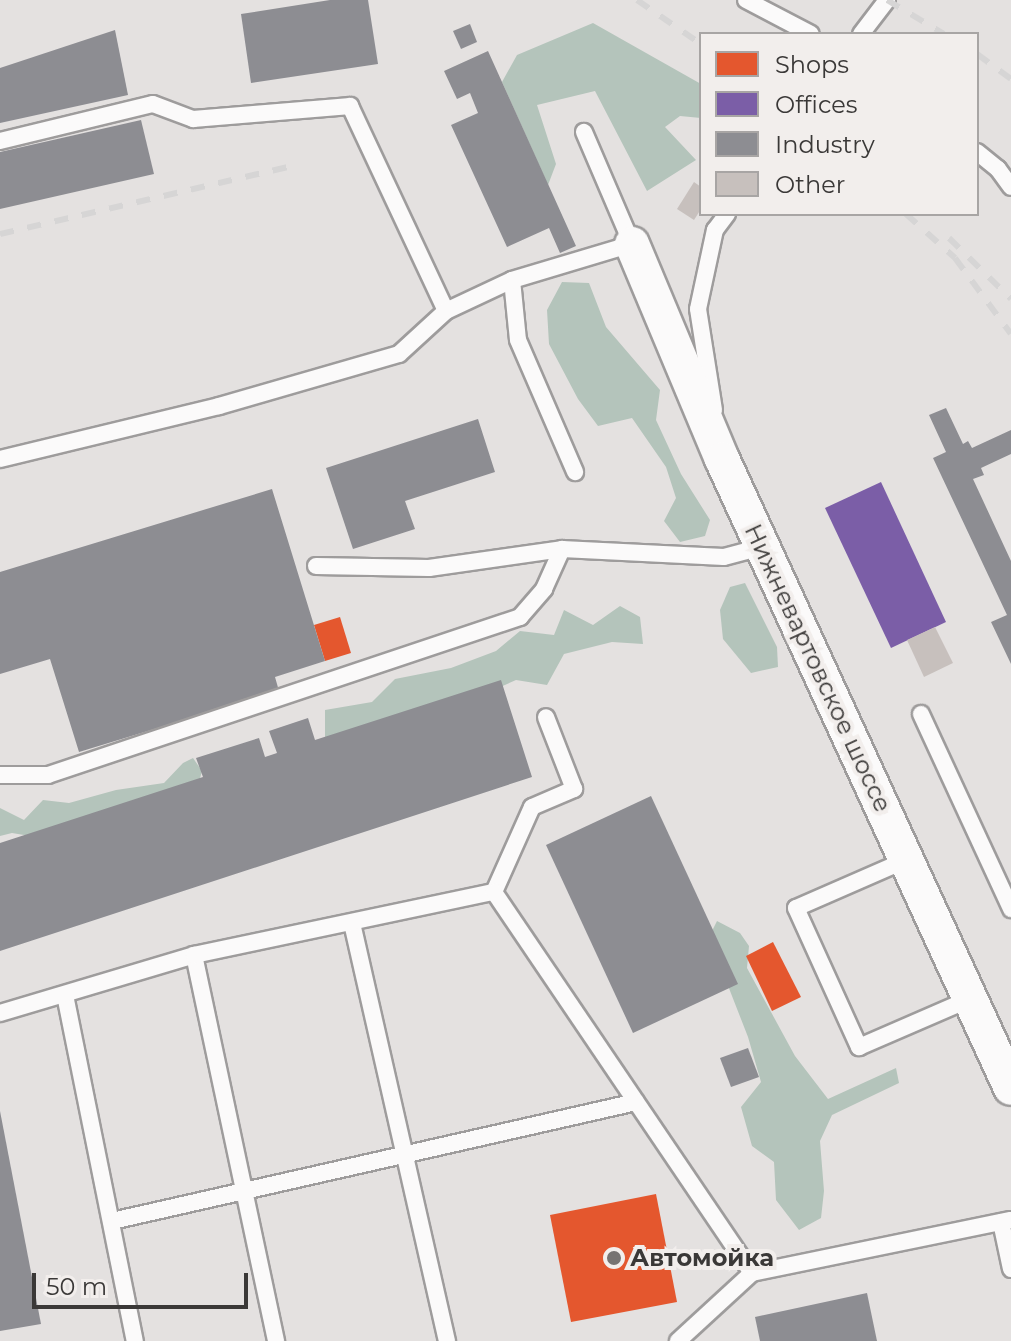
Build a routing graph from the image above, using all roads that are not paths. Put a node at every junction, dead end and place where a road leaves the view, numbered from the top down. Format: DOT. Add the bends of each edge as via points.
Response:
graph roads {
  1 [pos="746,0"];
  2 [pos="887,0"];
  3 [pos="807,32"];
  4 [pos="863,32"];
  5 [pos="584,132"];
  6 [pos="0,141"];
  7 [pos="979,154"];
  8 [pos="1011,187"];
  9 [pos="726,216"];
  10 [pos="632,244"];
  11 [pos="512,280"];
  12 [pos="446,311"];
  13 [pos="0,459"];
  14 [pos="722,459"];
  15 [pos="575,472"];
  16 [pos="762,547"];
  17 [pos="562,549"];
  18 [pos="316,566"];
  19 [pos="921,714"];
  20 [pos="546,717"];
  21 [pos="0,775"];
  22 [pos="906,860"];
  23 [pos="494,892"];
  24 [pos="1011,909"];
  25 [pos="352,923"];
  26 [pos="194,955"];
  27 [pos="65,995"];
  28 [pos="970,999"];
  29 [pos="0,1013"];
  30 [pos="1007,1068"];
  31 [pos="636,1102"];
  32 [pos="404,1155"];
  33 [pos="244,1189"];
  34 [pos="112,1221"];
  35 [pos="1006,1221"];
  36 [pos="1011,1269"];
  37 [pos="752,1273"];
  38 [pos="135,1341"];
  39 [pos="275,1341"];
  40 [pos="447,1341"];
  41 [pos="678,1341"];
  1 -- 3 [label="lane"];
  2 -- 4 [label="lane"];
  5 -- 10 [label="lane"];
  6 -- 12 [label="lane" via="153,104 193,119 350,106"];
  7 -- 8 [label="lane"];
  9 -- 14 [label="lane" via="715,230 698,309"];
  10 -- 11 [label="lane"];
  10 -- 14 [label="street, Нижневартовское шоссе"];
  11 -- 12 [label="lane"];
  11 -- 15 [label="lane" via="518,340"];
  12 -- 13 [label="lane" via="399,354 219,406"];
  14 -- 16 [label="street, Нижневартовское шоссе"];
  16 -- 17 [label="lane" via="724,557"];
  16 -- 22 [label="street, Нижневартовское шоссе"];
  17 -- 18 [label="lane" via="429,568"];
  17 -- 21 [label="lane" via="544,589 520,617 48,775"];
  19 -- 24 [label="lane"];
  20 -- 23 [label="lane" via="574,789 532,807"];
  22 -- 28 [label="street, Нижневартовское шоссе"];
  22 -- 28 [label="lane" via="796,908 859,1047"];
  23 -- 25 [label="lane"];
  23 -- 31 [label="lane"];
  25 -- 26 [label="lane"];
  25 -- 32 [label="lane"];
  26 -- 27 [label="lane"];
  26 -- 33 [label="lane"];
  27 -- 29 [label="lane"];
  27 -- 34 [label="lane"];
  28 -- 30 [label="street, Нижневартовское шоссе"];
  31 -- 32 [label="lane"];
  31 -- 37 [label="lane"];
  32 -- 33 [label="lane"];
  32 -- 40 [label="lane"];
  33 -- 34 [label="lane"];
  33 -- 39 [label="lane"];
  34 -- 38 [label="lane"];
  35 -- 36 [label="lane"];
  35 -- 37 [label="lane"];
  37 -- 41 [label="lane"];
}
